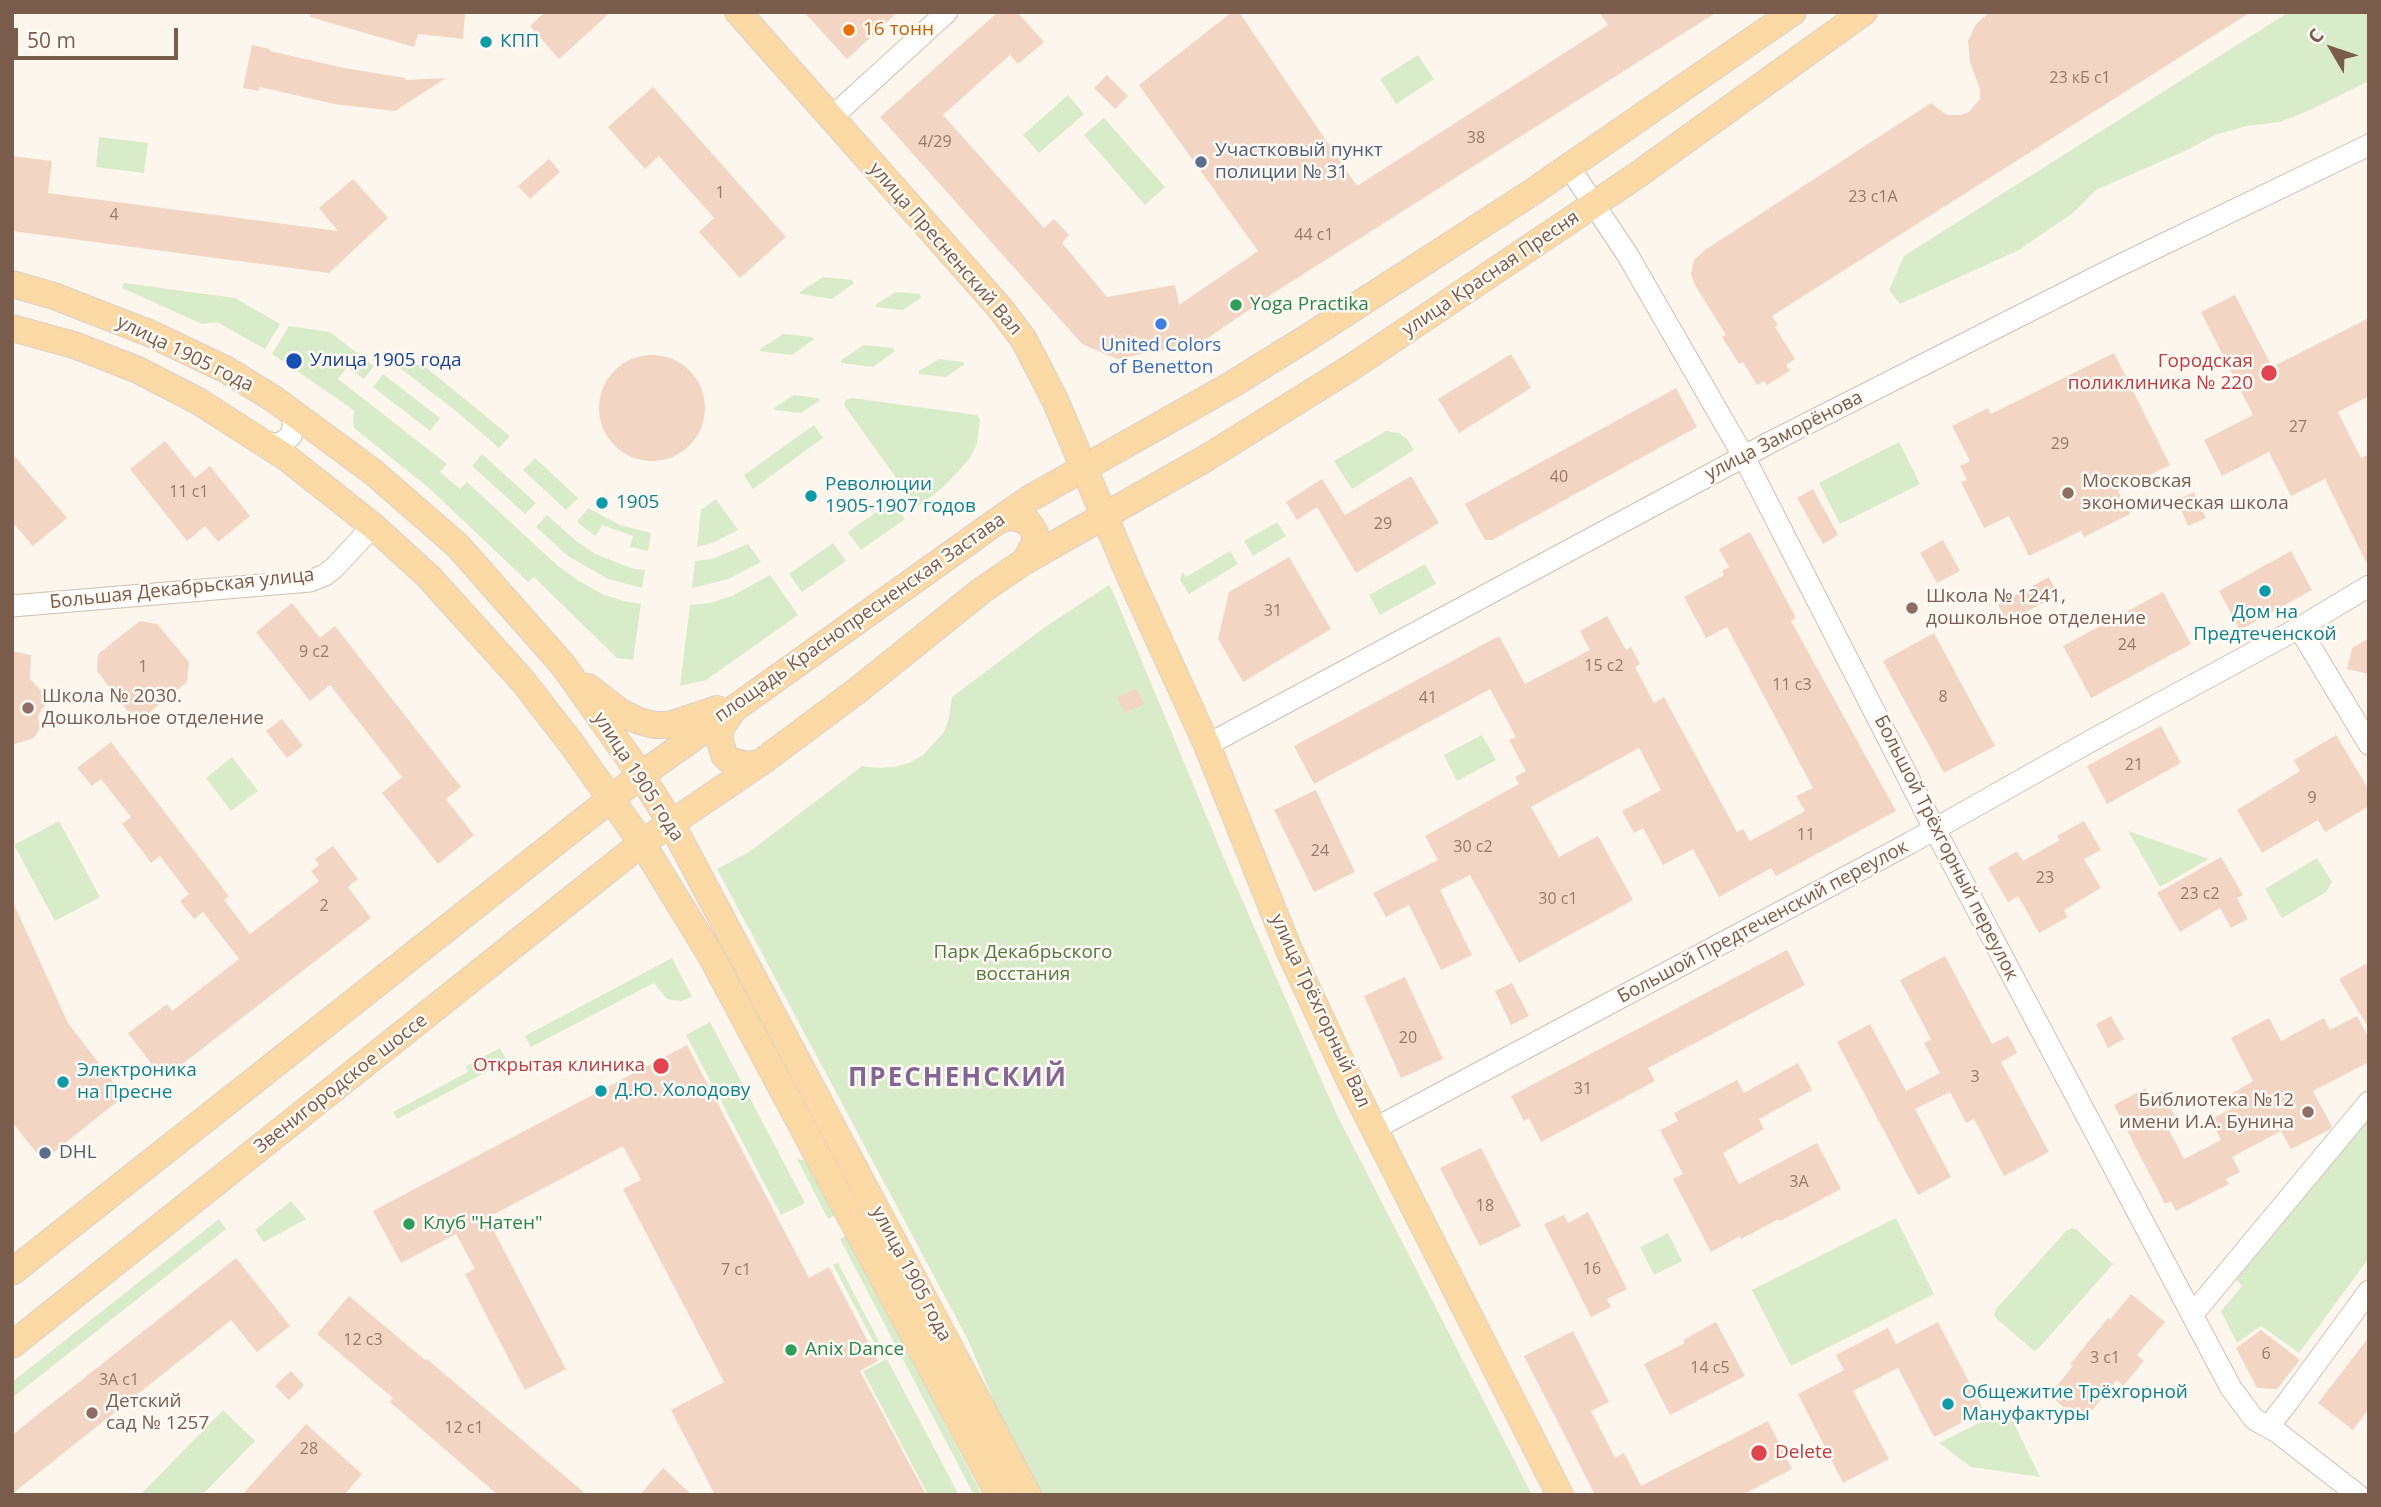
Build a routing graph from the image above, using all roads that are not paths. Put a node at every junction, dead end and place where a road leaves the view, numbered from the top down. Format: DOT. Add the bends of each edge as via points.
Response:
graph roads {
  1 [pos="738,12"];
  2 [pos="947,12"];
  3 [pos="1793,12"];
  4 [pos="1864,12"];
  5 [pos="831,118"];
  6 [pos="2369,145"];
  7 [pos="1569,167"];
  8 [pos="1595,204"];
  9 [pos="12,284"];
  10 [pos="12,328"];
  11 [pos="286,407"];
  12 [pos="262,441"];
  13 [pos="1744,457"];
  14 [pos="1083,468"];
  15 [pos="373,472"];
  16 [pos="348,505"];
  17 [pos="1104,517"];
  18 [pos="996,522"];
  19 [pos="373,526"];
  20 [pos="1025,561"];
  21 [pos="2369,586"];
  22 [pos="12,606"];
  23 [pos="2299,628"];
  24 [pos="563,665"];
  25 [pos="744,700"];
  26 [pos="2369,744"];
  27 [pos="1207,745"];
  28 [pos="760,763"];
  29 [pos="641,775"];
  30 [pos="611,799"];
  31 [pos="671,823"];
  32 [pos="1934,828"];
  33 [pos="642,843"];
  34 [pos="2369,1102"];
  35 [pos="1374,1129"];
  36 [pos="12,1272"];
  37 [pos="2369,1291"];
  38 [pos="2192,1315"];
  39 [pos="12,1345"];
  40 [pos="2268,1427"];
  41 [pos="999,1495"];
  42 [pos="1028,1495"];
  43 [pos="1560,1495"];
  44 [pos="2358,1495"];
  1 -- 5 [label="main road, улица Пресненский Вал"];
  2 -- 5 [label="street"];
  3 -- 7 [label="main road"];
  4 -- 8 [label="main road, улица Красная Пресня"];
  5 -- 14 [label="main road, улица Пресненский Вал" via="1024,340"];
  6 -- 13 [label="street, улица Заморёнова" via="2110,270"];
  7 -- 8 [label="street, Большой Трёхгорный переулок"];
  7 -- 14 [label="main road" via="1265,364"];
  8 -- 13 [label="street, Большой Трёхгорный переулок"];
  8 -- 17 [label="main road, улица Красная Пресня" via="1352,367"];
  9 -- 11 [label="main road, улица 1905 года" via="149,333 225,369"];
  10 -- 12 [label="main road, улица 1905 года" via="138,370"];
  11 -- 12 [label="street" via="294,421 291,436 278,445"];
  11 -- 15 [label="main road, улица 1905 года"];
  12 -- 16 [label="main road, улица 1905 года"];
  13 -- 27 [label="street, улица Заморёнова"];
  13 -- 32 [label="street, Большой Трёхгорный переулок"];
  14 -- 17 [label="main road, улица Пресненский Вал"];
  14 -- 18 [label="main road, площадь Краснопресненская Застава"];
  15 -- 16 [label="main road" via="358,468 344,476 340,491"];
  15 -- 24 [label="main road, улица 1905 года" via="458,546"];
  16 -- 19 [label="main road, улица 1905 года"];
  17 -- 20 [label="main road"];
  17 -- 27 [label="main road, улица Трёхгорный Вал"];
  18 -- 20 [label="main road" via="1017,517 1028,522 1035,543"];
  18 -- 25 [label="main road, площадь Краснопресненская Застава"];
  19 -- 22 [label="street, Большая Декабрьская улица" via="335,567 310,580"];
  19 -- 30 [label="main road, улица 1905 года" via="428,576 505,659"];
  20 -- 28 [label="main road"];
  21 -- 23 [label="street, Большой Предтеченский переулок"];
  23 -- 26 [label="street"];
  23 -- 32 [label="street, Большой Предтеченский переулок"];
  24 -- 25 [label="main road" via="622,713 654,725 687,720"];
  24 -- 29 [label="main road, улица 1905 года"];
  25 -- 28 [label="main road" via="727,715 720,746 736,763"];
  25 -- 29 [label="main road, площадь Краснопресненская Застава"];
  27 -- 35 [label="main road, улица Трёхгорный Вал" via="1289,950"];
  28 -- 31 [label="main road"];
  29 -- 30 [label="main road"];
  29 -- 31 [label="main road, улица 1905 года"];
  30 -- 33 [label="main road, улица 1905 года"];
  30 -- 36 [label="main road"];
  31 -- 33 [label="main road, Звенигородское шоссе"];
  31 -- 42 [label="main road, улица 1905 года"];
  32 -- 35 [label="street, Большой Предтеченский переулок"];
  32 -- 38 [label="street, Большой Трёхгорный переулок"];
  33 -- 39 [label="main road, Звенигородское шоссе"];
  33 -- 41 [label="main road, улица 1905 года" via="728,986"];
  34 -- 38 [label="street"];
  35 -- 43 [label="main road, улица Трёхгорный Вал"];
  37 -- 40 [label="street"];
  38 -- 40 [label="street, Большой Трёхгорный переулок" via="2243,1407"];
  40 -- 44 [label="street, Большой Трёхгорный переулок"];
}
